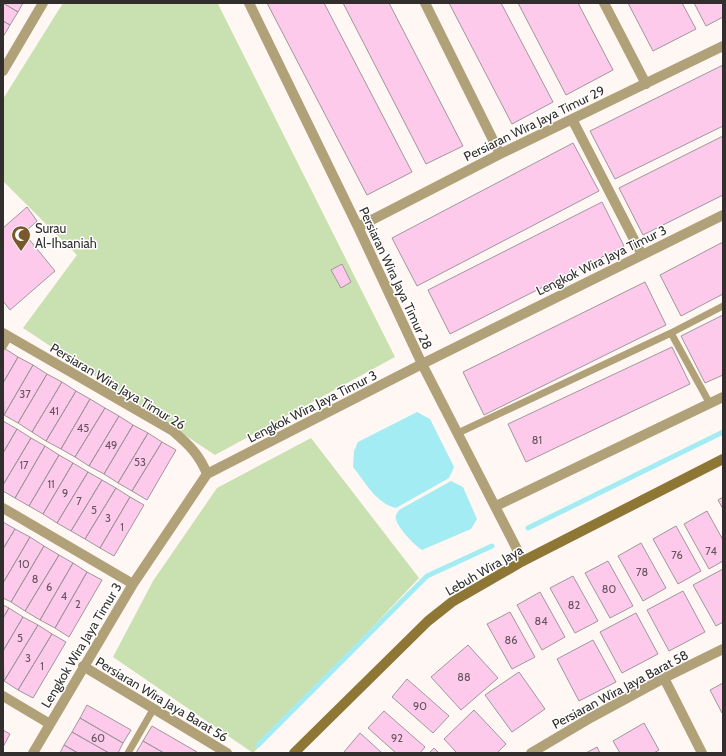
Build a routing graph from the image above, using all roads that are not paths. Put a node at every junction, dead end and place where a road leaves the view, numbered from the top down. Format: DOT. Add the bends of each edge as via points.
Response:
graph roads {
  1 [pos="42,3"];
  2 [pos="249,3"];
  3 [pos="425,3"];
  4 [pos="604,3"];
  5 [pos="723,46"];
  6 [pos="3,71"];
  7 [pos="646,84"];
  8 [pos="572,119"];
  9 [pos="500,154"];
  10 [pos="723,214"];
  11 [pos="358,227"];
  12 [pos="642,254"];
  13 [pos="723,306"];
  14 [pos="671,333"];
  15 [pos="6,335"];
  16 [pos="3,347"];
  17 [pos="422,364"];
  18 [pos="723,397"];
  19 [pos="710,404"];
  20 [pos="458,433"];
  21 [pos="723,459"];
  22 [pos="208,474"];
  23 [pos="496,506"];
  24 [pos="3,508"];
  25 [pos="523,561"];
  26 [pos="133,584"];
  27 [pos="723,649"];
  28 [pos="83,666"];
  29 [pos="664,678"];
  30 [pos="3,696"];
  31 [pos="154,708"];
  32 [pos="50,724"];
  33 [pos="224,752"];
  34 [pos="33,753"];
  35 [pos="128,753"];
  36 [pos="294,753"];
  37 [pos="531,753"];
  38 [pos="702,753"];
  1 -- 6 [label="street"];
  2 -- 11 [label="street, Persiaran Wira Jaya Timur 28"];
  3 -- 9 [label="street"];
  4 -- 7 [label="street"];
  5 -- 7 [label="street, Persiaran Wira Jaya Timur 29"];
  7 -- 8 [label="street, Persiaran Wira Jaya Timur 29"];
  8 -- 9 [label="street, Persiaran Wira Jaya Timur 29"];
  8 -- 12 [label="street"];
  9 -- 11 [label="street, Persiaran Wira Jaya Timur 29"];
  10 -- 12 [label="street, Lengkok Wira Jaya Timur 3"];
  11 -- 17 [label="street, Persiaran Wira Jaya Timur 28"];
  12 -- 17 [label="street, Lengkok Wira Jaya Timur 3"];
  13 -- 14 [label="lane"];
  14 -- 19 [label="lane"];
  14 -- 20 [label="lane"];
  15 -- 16 [label="lane"];
  15 -- 22 [label="street, Persiaran Wira Jaya Timur 26" via="173,431 201,459"];
  17 -- 20 [label="street, Persiaran Wira Jaya Timur 28"];
  17 -- 22 [label="street, Lengkok Wira Jaya Timur 3"];
  18 -- 19 [label="street"];
  19 -- 23 [label="street"];
  20 -- 23 [label="street, Persiaran Wira Jaya Timur 28"];
  21 -- 25 [label="street, Lebuh Wira Jaya"];
  22 -- 26 [label="street, Lengkok Wira Jaya Timur 3"];
  23 -- 25 [label="street, Persiaran Wira Jaya Timur 28"];
  24 -- 26 [label="street"];
  25 -- 36 [label="street, Lebuh Wira Jaya" via="452,602 428,621"];
  26 -- 28 [label="street, Lengkok Wira Jaya Timur 3"];
  27 -- 29 [label="street, Persiaran Wira Jaya Barat 58"];
  28 -- 31 [label="street, Persiaran Wira Jaya Barat 56"];
  28 -- 32 [label="street, Lengkok Wira Jaya Timur 3"];
  29 -- 37 [label="street, Persiaran Wira Jaya Barat 58"];
  29 -- 38 [label="street"];
  30 -- 32 [label="street"];
  31 -- 33 [label="street, Persiaran Wira Jaya Barat 56"];
  31 -- 35 [label="lane"];
  32 -- 34 [label="street, Lengkok Wira Jaya Timur 3"];
}
